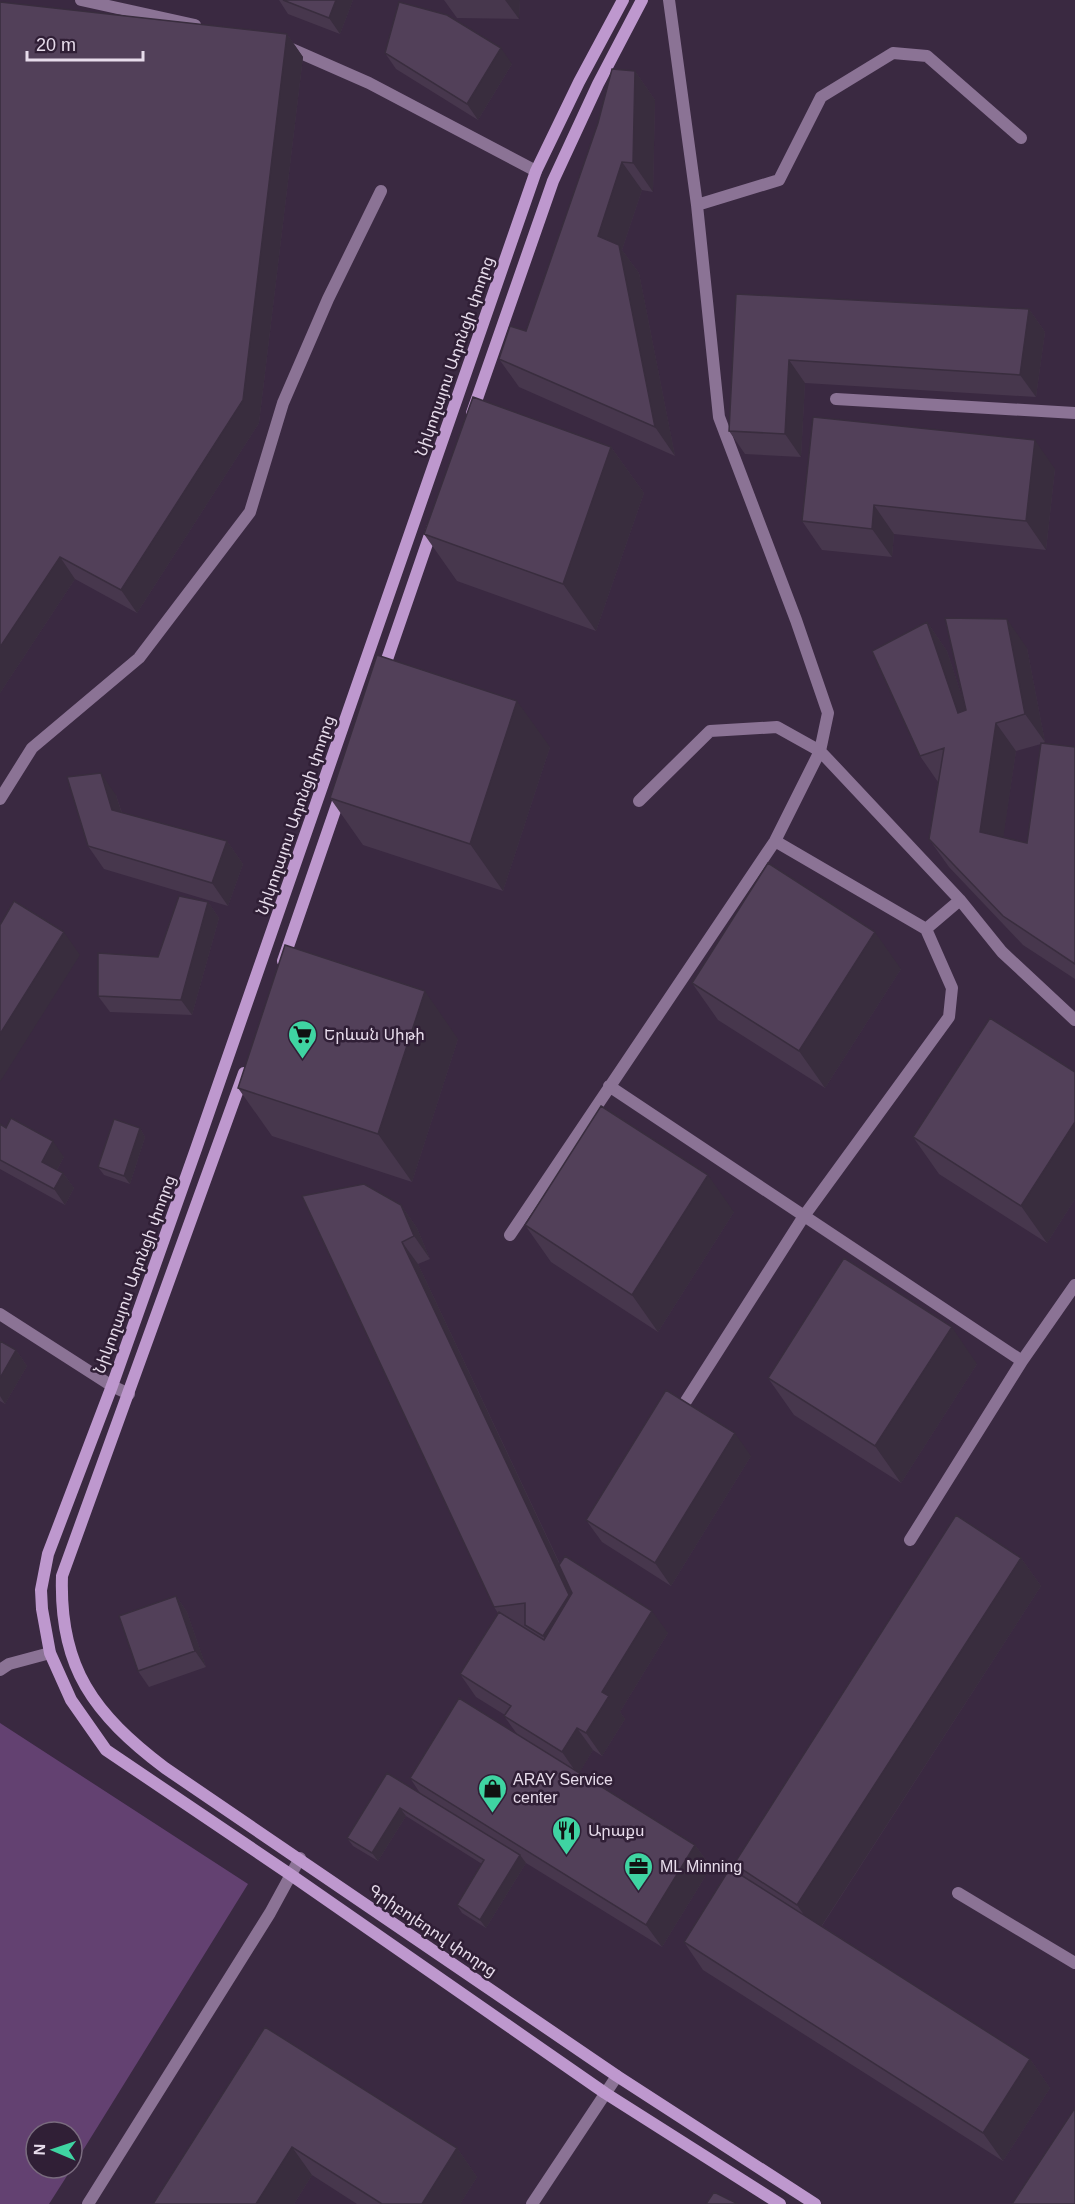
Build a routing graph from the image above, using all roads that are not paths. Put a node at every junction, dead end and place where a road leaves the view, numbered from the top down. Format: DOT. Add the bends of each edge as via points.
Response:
graph roads {
  1 [pos="81,0"];
  2 [pos="623,0"];
  3 [pos="642,0"];
  4 [pos="669,0"];
  5 [pos="204,27"];
  6 [pos="271,42"];
  7 [pos="1021,138"];
  8 [pos="536,171"];
  9 [pos="381,190"];
  10 [pos="698,205"];
  11 [pos="836,399"];
  12 [pos="1075,413"];
  13 [pos="467,428"];
  14 [pos="436,518"];
  15 [pos="378,686"];
  16 [pos="820,752"];
  17 [pos="347,776"];
  18 [pos="0,799"];
  19 [pos="639,801"];
  20 [pos="775,841"];
  21 [pos="960,900"];
  22 [pos="926,929"];
  23 [pos="277,977"];
  24 [pos="1075,1020"];
  25 [pos="250,1056"];
  26 [pos="609,1086"];
  27 [pos="196,1149"];
  28 [pos="215,1157"];
  29 [pos="804,1216"];
  30 [pos="510,1235"];
  31 [pos="1075,1285"];
  32 [pos="0,1314"];
  33 [pos="1022,1361"];
  34 [pos="112,1386"];
  35 [pos="129,1394"];
  36 [pos="686,1401"];
  37 [pos="910,1540"];
  38 [pos="50,1653"];
  39 [pos="0,1670"];
  40 [pos="300,1858"];
  41 [pos="291,1875"];
  42 [pos="958,1893"];
  43 [pos="1075,1963"];
  44 [pos="617,2076"];
  45 [pos="605,2093"];
  46 [pos="88,2204"];
  47 [pos="531,2204"];
  48 [pos="780,2204"];
  49 [pos="815,2204"];
  1 -- 5 [label="lane"];
  2 -- 8 [label="street, Նիկողայոս Ադոնցի փողոց"];
  3 -- 13 [label="street" via="553,181"];
  4 -- 10 [label="lane"];
  6 -- 8 [label="lane" via="369,83"];
  7 -- 10 [label="lane" via="927,56 893,53 821,97 779,180"];
  8 -- 27 [label="street, Նիկողայոս Ադոնցի փողոց"];
  9 -- 18 [label="lane" via="283,403 250,512 139,658 32,748"];
  10 -- 16 [label="lane" via="719,417 828,713"];
  11 -- 12 [label="lane"];
  14 -- 15 [label="street"];
  16 -- 19 [label="lane" via="777,728 710,730"];
  16 -- 20 [label="lane"];
  16 -- 21 [label="lane"];
  17 -- 23 [label="street"];
  20 -- 22 [label="lane"];
  20 -- 26 [label="lane"];
  21 -- 22 [label="lane"];
  21 -- 24 [label="lane" via="1002,952"];
  22 -- 29 [label="lane" via="952,988 949,1017"];
  25 -- 28 [label="street"];
  26 -- 29 [label="lane"];
  26 -- 30 [label="lane"];
  27 -- 28 [label="street"];
  27 -- 34 [label="street, Նիկողայոս Ադոնցի փողոց"];
  28 -- 35 [label="street"];
  29 -- 33 [label="lane"];
  29 -- 36 [label="lane"];
  31 -- 33 [label="lane"];
  32 -- 34 [label="lane"];
  33 -- 37 [label="lane"];
  34 -- 35 [label="lane"];
  34 -- 38 [label="street, Նիկողայոս Ադոնցի փողոց" via="43,1574 42,1609"];
  35 -- 40 [label="street, Գրիբոյեդով փողոց" via="62,1576 68,1647 82,1680 102,1711 131,1742"];
  38 -- 39 [label="lane"];
  38 -- 41 [label="street" via="71,1700 106,1750"];
  40 -- 41 [label="lane"];
  40 -- 44 [label="street, Գրիբոյեդով փողոց"];
  41 -- 45 [label="street"];
  41 -- 46 [label="lane"];
  42 -- 43 [label="lane"];
  44 -- 45 [label="lane"];
  44 -- 49 [label="street, Գրիբոյեդով փողոց"];
  45 -- 47 [label="lane"];
  45 -- 48 [label="street"];
}
